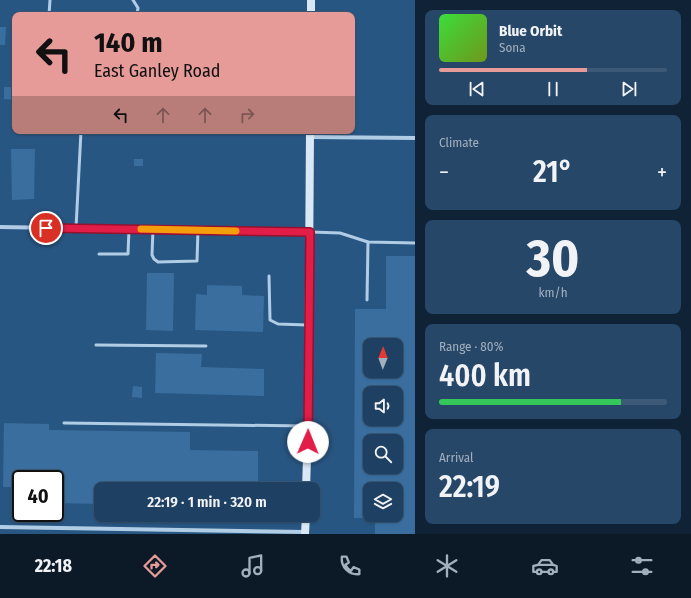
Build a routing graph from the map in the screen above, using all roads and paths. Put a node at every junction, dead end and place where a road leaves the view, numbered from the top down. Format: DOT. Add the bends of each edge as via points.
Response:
graph roads {
  1 [pos="50,0"];
  2 [pos="133,0"];
  3 [pos="311,0"];
  4 [pos="49,12"];
  5 [pos="137,12"];
  6 [pos="311,12"];
  7 [pos="80,134"];
  8 [pos="310,134"];
  9 [pos="415,138"];
  10 [pos="0,227"];
  11 [pos="76,228"];
  12 [pos="129,229"];
  13 [pos="153,230"];
  14 [pos="198,230"];
  15 [pos="310,232"];
  16 [pos="368,242"];
  17 [pos="415,243"];
  18 [pos="99,254"];
  19 [pos="269,276"];
  20 [pos="367,300"];
  21 [pos="309,325"];
  22 [pos="96,345"];
  23 [pos="206,346"];
  24 [pos="64,423"];
  25 [pos="308,426"];
  26 [pos="306,482"];
  27 [pos="306,522"];
  28 [pos="0,527"];
  29 [pos="305,533"];
  1 -- 4 [label="lane"];
  2 -- 5 [label="lane"];
  3 -- 6 [label="street"];
  7 -- 11 [label="lane"];
  8 -- 9 [label="street"];
  8 -- 15 [label="street"];
  10 -- 11 [label="street"];
  11 -- 12 [label="street"];
  12 -- 13 [label="street"];
  12 -- 18 [label="lane" via="128,254"];
  13 -- 14 [label="street"];
  13 -- 14 [label="lane" via="152,255 158,262 197,261"];
  14 -- 15 [label="street"];
  15 -- 16 [label="lane" via="340,233"];
  15 -- 21 [label="street"];
  16 -- 17 [label="lane"];
  16 -- 20 [label="lane"];
  19 -- 21 [label="lane" via="270,320 278,324"];
  21 -- 25 [label="street"];
  22 -- 23 [label="lane"];
  24 -- 25 [label="lane"];
  25 -- 26 [label="street"];
  27 -- 29 [label="street"];
  28 -- 29 [label="street"];
}
